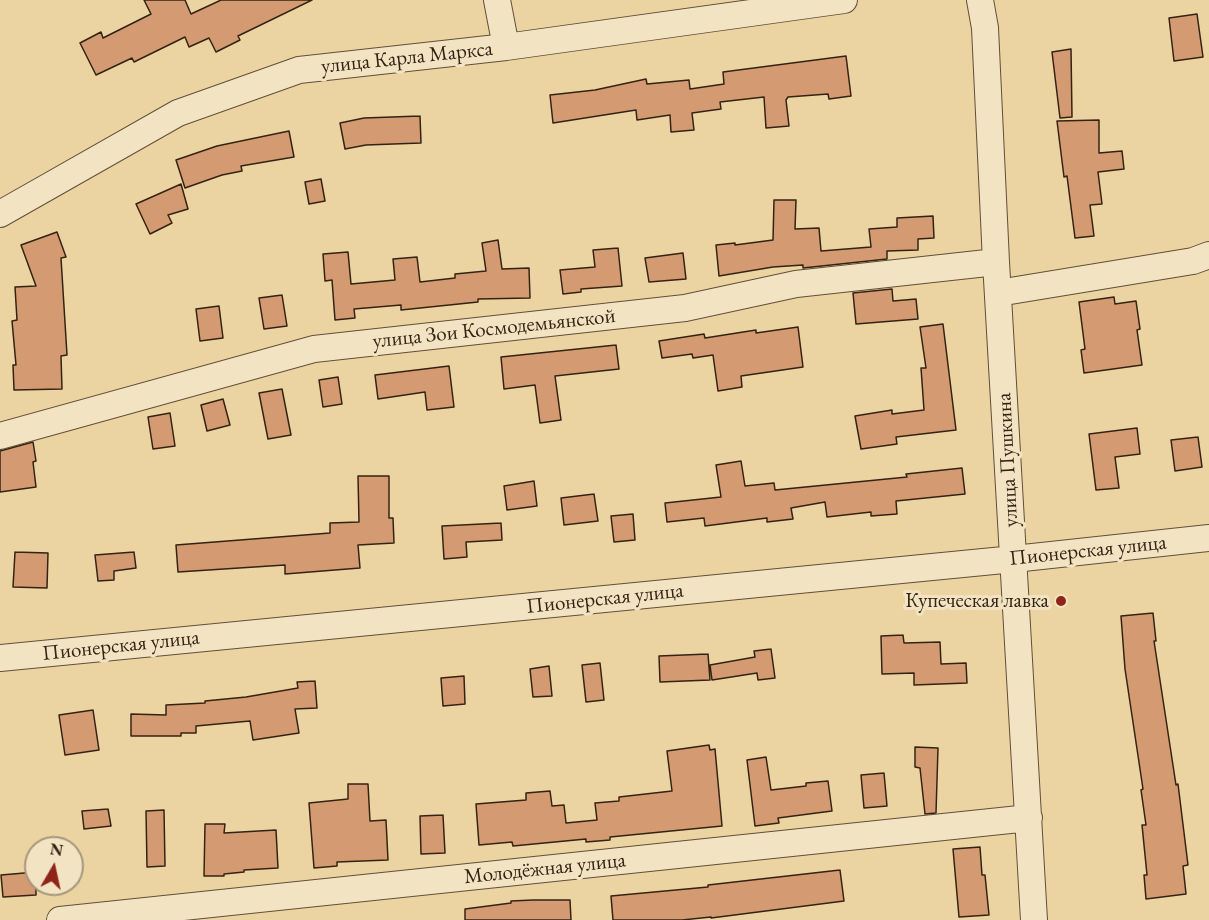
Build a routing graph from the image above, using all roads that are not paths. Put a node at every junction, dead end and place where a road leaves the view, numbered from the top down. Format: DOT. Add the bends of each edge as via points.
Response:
graph roads {
  1 [pos="497,0"];
  2 [pos="844,0"];
  3 [pos="980,0"];
  4 [pos="506,47"];
  5 [pos="0,214"];
  6 [pos="1209,255"];
  7 [pos="996,262"];
  8 [pos="998,294"];
  9 [pos="0,436"];
  10 [pos="1209,538"];
  11 [pos="1014,559"];
  12 [pos="0,658"];
  13 [pos="1029,818"];
  14 [pos="60,920"];
  15 [pos="1034,920"];
  1 -- 4 [label="street"];
  2 -- 4 [label="street, улица Карла Маркса"];
  3 -- 7 [label="street, улица Пушкина" via="985,28"];
  4 -- 5 [label="street, улица Карла Маркса" via="299,70 178,113"];
  6 -- 8 [label="street"];
  7 -- 8 [label="street, улица Пушкина"];
  7 -- 9 [label="street, улица Зои Космодемьянской" via="796,284 685,308 314,350"];
  8 -- 11 [label="street, улица Пушкина"];
  10 -- 11 [label="street, Пионерская улица"];
  11 -- 12 [label="street, Пионерская улица"];
  11 -- 13 [label="street, улица Пушкина"];
  13 -- 14 [label="street, Молодёжная улица"];
  13 -- 15 [label="street, улица Пушкина"];
}
